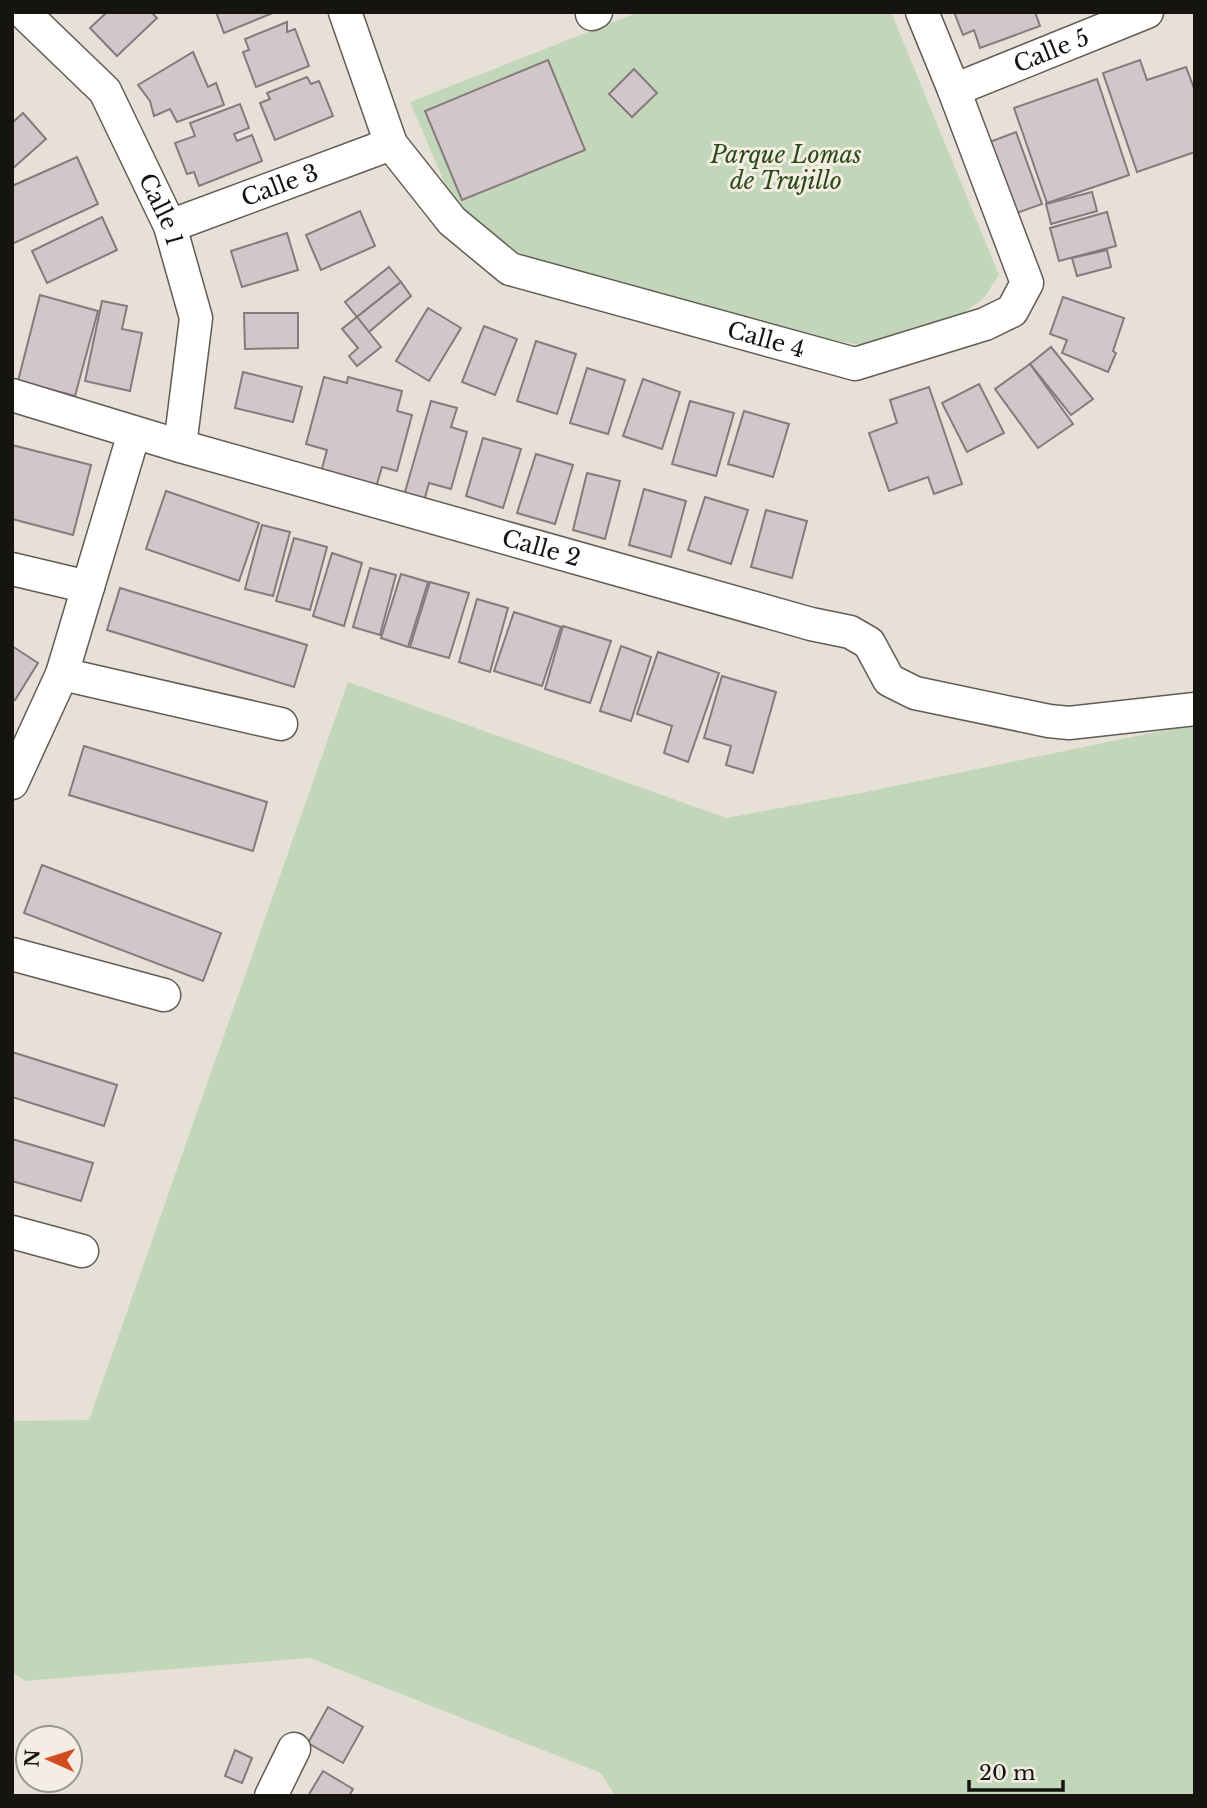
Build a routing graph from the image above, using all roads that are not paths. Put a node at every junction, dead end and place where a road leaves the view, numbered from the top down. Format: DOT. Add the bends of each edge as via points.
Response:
graph roads {
  1 [pos="23,12"];
  2 [pos="345,12"];
  3 [pos="922,12"];
  4 [pos="1147,12"];
  5 [pos="954,90"];
  6 [pos="391,144"];
  7 [pos="170,226"];
  8 [pos="12,395"];
  9 [pos="134,433"];
  10 [pos="180,446"];
  11 [pos="12,569"];
  12 [pos="88,587"];
  13 [pos="62,674"];
  14 [pos="1195,709"];
  15 [pos="281,724"];
  16 [pos="14,773"];
  17 [pos="12,954"];
  18 [pos="164,995"];
  19 [pos="12,1232"];
  20 [pos="82,1251"];
  21 [pos="294,1749"];
  22 [pos="271,1796"];
  1 -- 7 [label="street, Calle 1" via="105,91"];
  2 -- 6 [label="street, Calle 4"];
  3 -- 5 [label="street, Calle 4"];
  4 -- 5 [label="street, Calle 5"];
  5 -- 6 [label="street, Calle 4" via="1027,283 1012,311 985,324 855,364 510,269 452,221"];
  6 -- 7 [label="street, Calle 3"];
  7 -- 10 [label="street, Calle 1" via="196,318"];
  8 -- 9 [label="street, Calle 2"];
  9 -- 10 [label="street, Calle 2"];
  9 -- 12 [label="street"];
  10 -- 14 [label="street, Calle 2" via="850,632 869,643 889,680 915,693 1069,723"];
  11 -- 12 [label="street"];
  12 -- 13 [label="street"];
  13 -- 15 [label="street"];
  13 -- 16 [label="street"];
  17 -- 18 [label="street"];
  19 -- 20 [label="street"];
  21 -- 22 [label="street"];
}
